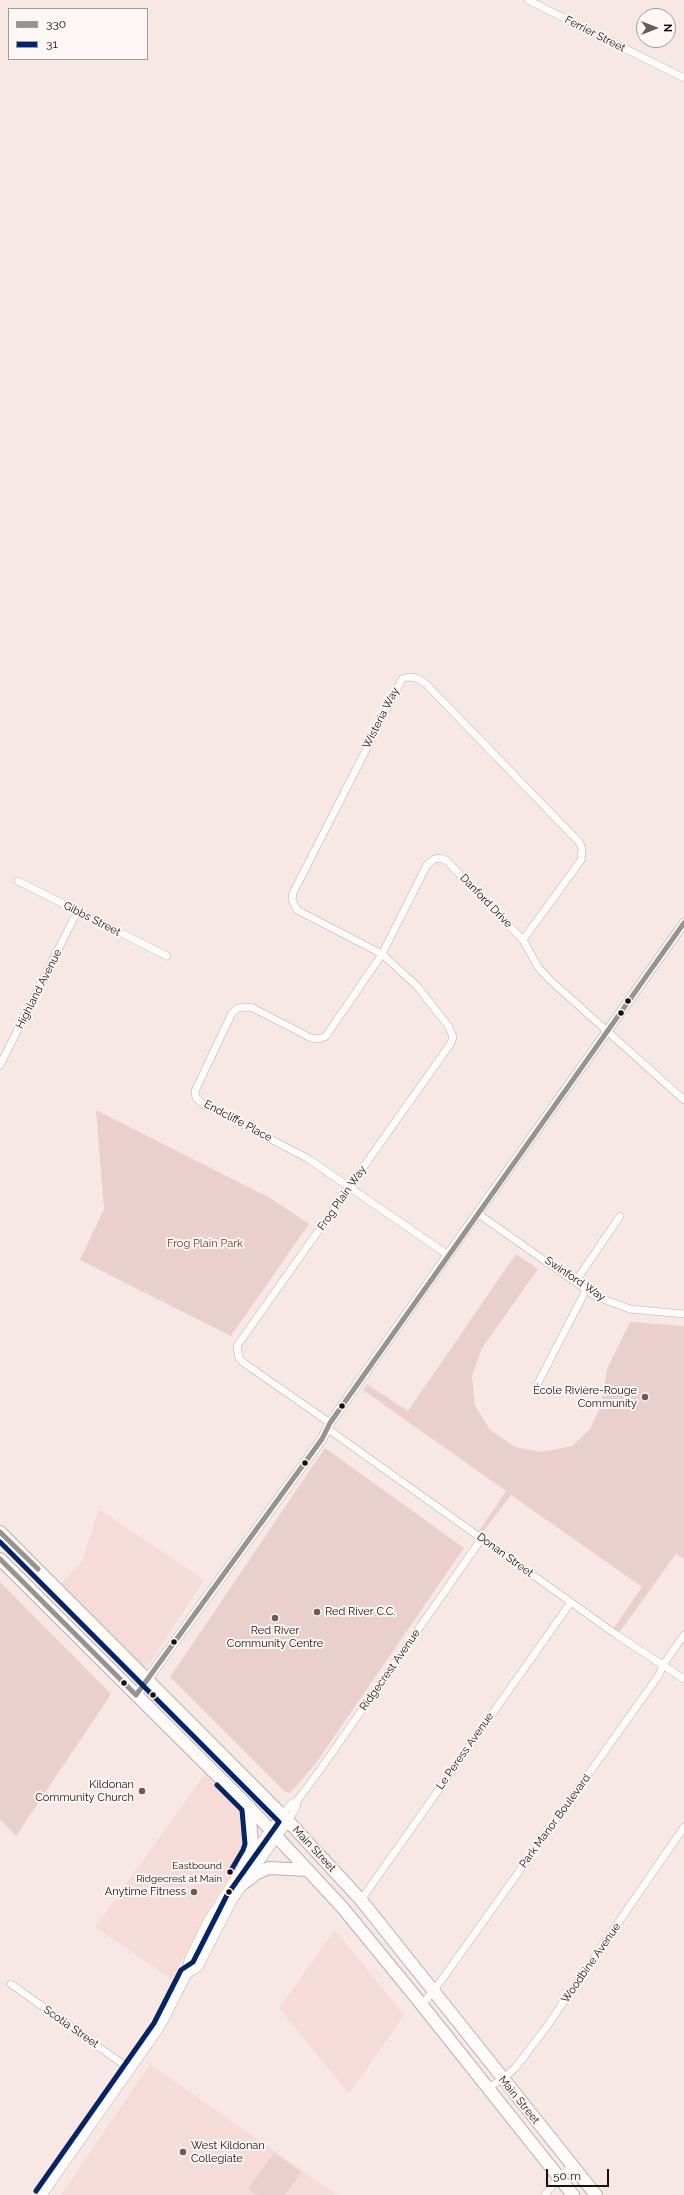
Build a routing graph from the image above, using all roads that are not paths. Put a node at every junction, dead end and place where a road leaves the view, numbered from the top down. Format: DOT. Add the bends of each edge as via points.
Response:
graph roads {
  1 [pos="528,0"];
  2 [pos="684,78"];
  3 [pos="18,881"];
  4 [pos="77,912"];
  5 [pos="684,923"];
  6 [pos="523,940"];
  7 [pos="382,954"];
  8 [pos="167,956"];
  9 [pos="606,1032"];
  10 [pos="0,1065"];
  11 [pos="684,1100"];
  12 [pos="349,1187"];
  13 [pos="477,1213"];
  14 [pos="620,1216"];
  15 [pos="448,1255"];
  16 [pos="576,1281"];
  17 [pos="586,1290"];
  18 [pos="684,1314"];
  19 [pos="538,1384"];
  20 [pos="329,1426"];
  21 [pos="0,1532"];
  22 [pos="482,1538"];
  23 [pos="0,1559"];
  24 [pos="571,1602"];
  25 [pos="684,1635"];
  26 [pos="663,1665"];
  27 [pos="684,1679"];
  28 [pos="148,1680"];
  29 [pos="136,1694"];
  30 [pos="249,1807"];
  31 [pos="285,1818"];
  32 [pos="684,1827"];
  33 [pos="274,1834"];
  34 [pos="244,1865"];
  35 [pos="308,1870"];
  36 [pos="244,1883"];
  37 [pos="361,1900"];
  38 [pos="187,1974"];
  39 [pos="11,1984"];
  40 [pos="433,1990"];
  41 [pos="422,2005"];
  42 [pos="131,2070"];
  43 [pos="503,2079"];
  44 [pos="486,2088"];
  45 [pos="572,2166"];
  46 [pos="559,2177"];
  47 [pos="42,2195"];
  48 [pos="545,2195"];
  49 [pos="573,2195"];
  50 [pos="596,2195"];
  1 -- 2 [label="street, Ferrier Street"];
  3 -- 4 [label="street, Gibbs Street"];
  4 -- 8 [label="street, Gibbs Street"];
  4 -- 10 [label="street, Highland Avenue"];
  5 -- 9 [label="street"];
  6 -- 7 [label="street, Danford Drive" via="447,861 441,858 434,859 427,865"];
  6 -- 7 [label="street, Wisteria Way" via="581,860 582,848 426,684 417,678 408,677 398,684 292,900 297,910"];
  6 -- 9 [label="street, Danford Drive" via="538,967"];
  7 -- 12 [label="street, Frog Plain Way" via="417,986 449,1027 453,1038"];
  7 -- 12 [label="street, Endcliffe Place" via="330,1031 319,1039 311,1038 251,1007 238,1008 232,1013 195,1091 196,1098 203,1104 307,1158"];
  9 -- 11 [label="street, Danford Drive"];
  9 -- 13 [label="street"];
  12 -- 15 [label="street, Endcliffe Place"];
  12 -- 20 [label="street, Frog Plain Way" via="237,1346 239,1358 244,1363"];
  13 -- 15 [label="street"];
  13 -- 16 [label="street, Swinford Way"];
  14 -- 16 [label="street"];
  15 -- 20 [label="street"];
  16 -- 17 [label="street, Swinford Way"];
  17 -- 18 [label="street, Swinford Way" via="630,1310"];
  17 -- 19 [label="street"];
  20 -- 22 [label="street, Donan Street"];
  20 -- 28 [label="street"];
  21 -- 28 [label="main road, Main Street"];
  22 -- 24 [label="street, Donan Street"];
  22 -- 31 [label="street, Ridgecrest Avenue" via="297,1801 296,1808"];
  23 -- 29 [label="main road, Main Street"];
  24 -- 26 [label="street, Donan Street"];
  24 -- 37 [label="street, Le Peress Avenue"];
  25 -- 26 [label="street, Park Manor Boulevard"];
  26 -- 27 [label="street, Donan Street"];
  26 -- 40 [label="street, Park Manor Boulevard" via="650,1688"];
  28 -- 29 [label="street"];
  28 -- 31 [label="main road, Main Street"];
  29 -- 30 [label="main road, Main Street"];
  30 -- 33 [label="main road, Main Street"];
  30 -- 34 [label="main road" via="252,1844"];
  31 -- 33 [label="street, Ridgecrest Avenue"];
  31 -- 37 [label="main road, Main Street"];
  32 -- 43 [label="street, Woodbine Avenue" via="545,2029 515,2068"];
  33 -- 34 [label="street, Ridgecrest Avenue"];
  33 -- 35 [label="main road, Main Street"];
  33 -- 36 [label="street, Ridgecrest Avenue"];
  34 -- 38 [label="street, Ridgecrest Avenue" via="208,1921 189,1960"];
  35 -- 36 [label="main road" via="269,1868"];
  35 -- 41 [label="main road, Main Street" via="365,1934"];
  36 -- 38 [label="street, Ridgecrest Avenue" via="198,1967"];
  37 -- 40 [label="main road, Main Street"];
  38 -- 42 [label="street, Ridgecrest Avenue" via="160,2027"];
  39 -- 42 [label="street, Scotia Street"];
  40 -- 41 [label="street, Park Manor Boulevard"];
  40 -- 43 [label="main road, Main Street"];
  41 -- 44 [label="main road, Main Street"];
  42 -- 47 [label="street, Ridgecrest Avenue"];
  43 -- 44 [label="street, Woodbine Avenue"];
  43 -- 45 [label="main road, Main Street"];
  44 -- 46 [label="main road, Main Street"];
  45 -- 46 [label="street"];
  45 -- 50 [label="main road, Main Street"];
  46 -- 48 [label="street"];
  46 -- 49 [label="main road, Main Street"];
}
